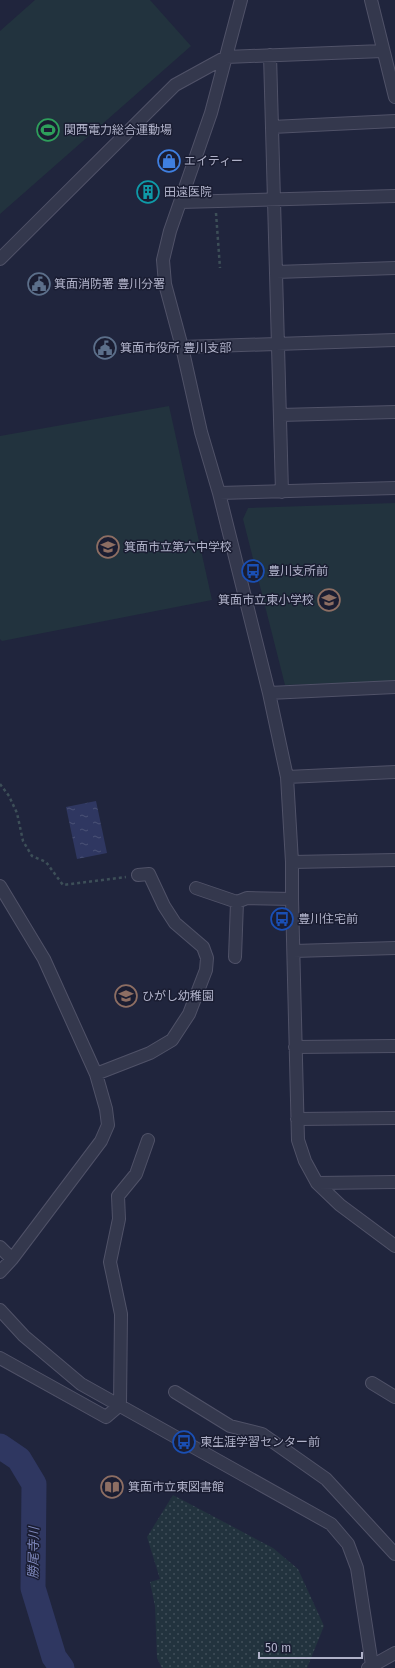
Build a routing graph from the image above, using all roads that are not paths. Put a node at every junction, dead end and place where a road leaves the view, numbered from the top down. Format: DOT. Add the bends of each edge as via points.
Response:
graph roads {
  1 [pos="241,0"];
  2 [pos="370,0"];
  3 [pos="383,51"];
  4 [pos="270,55"];
  5 [pos="226,57"];
  6 [pos="395,97"];
  7 [pos="395,122"];
  8 [pos="272,127"];
  9 [pos="395,196"];
  10 [pos="274,200"];
  11 [pos="180,202"];
  12 [pos="0,259"];
  13 [pos="395,268"];
  14 [pos="276,272"];
  15 [pos="395,340"];
  16 [pos="278,344"];
  17 [pos="182,347"];
  18 [pos="395,412"];
  19 [pos="280,415"];
  20 [pos="395,488"];
  21 [pos="282,492"];
  22 [pos="219,493"];
  23 [pos="395,687"];
  24 [pos="269,693"];
  25 [pos="395,772"];
  26 [pos="287,777"];
  27 [pos="395,860"];
  28 [pos="292,862"];
  29 [pos="138,875"];
  30 [pos="0,886"];
  31 [pos="196,888"];
  32 [pos="292,899"];
  33 [pos="237,902"];
  34 [pos="395,948"];
  35 [pos="294,951"];
  36 [pos="236,958"];
  37 [pos="395,1046"];
  38 [pos="295,1047"];
  39 [pos="96,1074"];
  40 [pos="395,1118"];
  41 [pos="297,1119"];
  42 [pos="148,1140"];
  43 [pos="395,1182"];
  44 [pos="317,1183"];
  45 [pos="395,1246"];
  46 [pos="0,1247"];
  47 [pos="12,1258"];
  48 [pos="0,1272"];
  49 [pos="0,1310"];
  50 [pos="0,1358"];
  51 [pos="372,1383"];
  52 [pos="175,1392"];
  53 [pos="395,1397"];
  54 [pos="120,1405"];
  55 [pos="395,1554"];
  56 [pos="395,1653"];
  57 [pos="370,1667"];
  1 -- 5 [label="street"];
  2 -- 3 [label="street"];
  3 -- 4 [label="street"];
  3 -- 6 [label="street"];
  4 -- 5 [label="street"];
  4 -- 8 [label="street"];
  5 -- 11 [label="street"];
  5 -- 12 [label="street" via="175,85"];
  7 -- 8 [label="street"];
  8 -- 10 [label="street"];
  9 -- 10 [label="street"];
  10 -- 11 [label="street"];
  10 -- 14 [label="street"];
  11 -- 17 [label="street" via="163,260 165,284"];
  13 -- 14 [label="street"];
  14 -- 16 [label="street"];
  15 -- 16 [label="street"];
  16 -- 17 [label="street"];
  16 -- 19 [label="street"];
  17 -- 22 [label="street" via="201,432"];
  18 -- 19 [label="street"];
  19 -- 21 [label="street"];
  20 -- 21 [label="street"];
  21 -- 22 [label="street"];
  22 -- 24 [label="street"];
  23 -- 24 [label="street"];
  24 -- 26 [label="street"];
  25 -- 26 [label="street"];
  26 -- 28 [label="street"];
  27 -- 28 [label="street"];
  28 -- 32 [label="street"];
  29 -- 39 [label="street" via="149,874 175,923 203,947 207,958 206,970 189,1014 172,1040 150,1053"];
  30 -- 39 [label="street" via="44,959"];
  31 -- 33 [label="street"];
  32 -- 33 [label="street" via="247,898"];
  32 -- 35 [label="street"];
  33 -- 36 [label="street"];
  34 -- 35 [label="street"];
  35 -- 38 [label="street"];
  37 -- 38 [label="street"];
  38 -- 41 [label="street"];
  39 -- 47 [label="street" via="108,1125 101,1141"];
  40 -- 41 [label="street"];
  41 -- 44 [label="street" via="298,1140 305,1161"];
  42 -- 54 [label="street" via="136,1174 118,1196 119,1219 110,1262 121,1314"];
  43 -- 44 [label="street"];
  44 -- 45 [label="street" via="340,1205"];
  46 -- 47 [label="street"];
  47 -- 48 [label="street"];
  49 -- 54 [label="street" via="24,1336 81,1384"];
  50 -- 54 [label="street" via="106,1417"];
  51 -- 53 [label="street"];
  52 -- 55 [label="street" via="230,1426 262,1434 326,1480"];
  54 -- 57 [label="street" via="330,1524 348,1544 357,1568"];
  56 -- 57 [label="street"];
}
